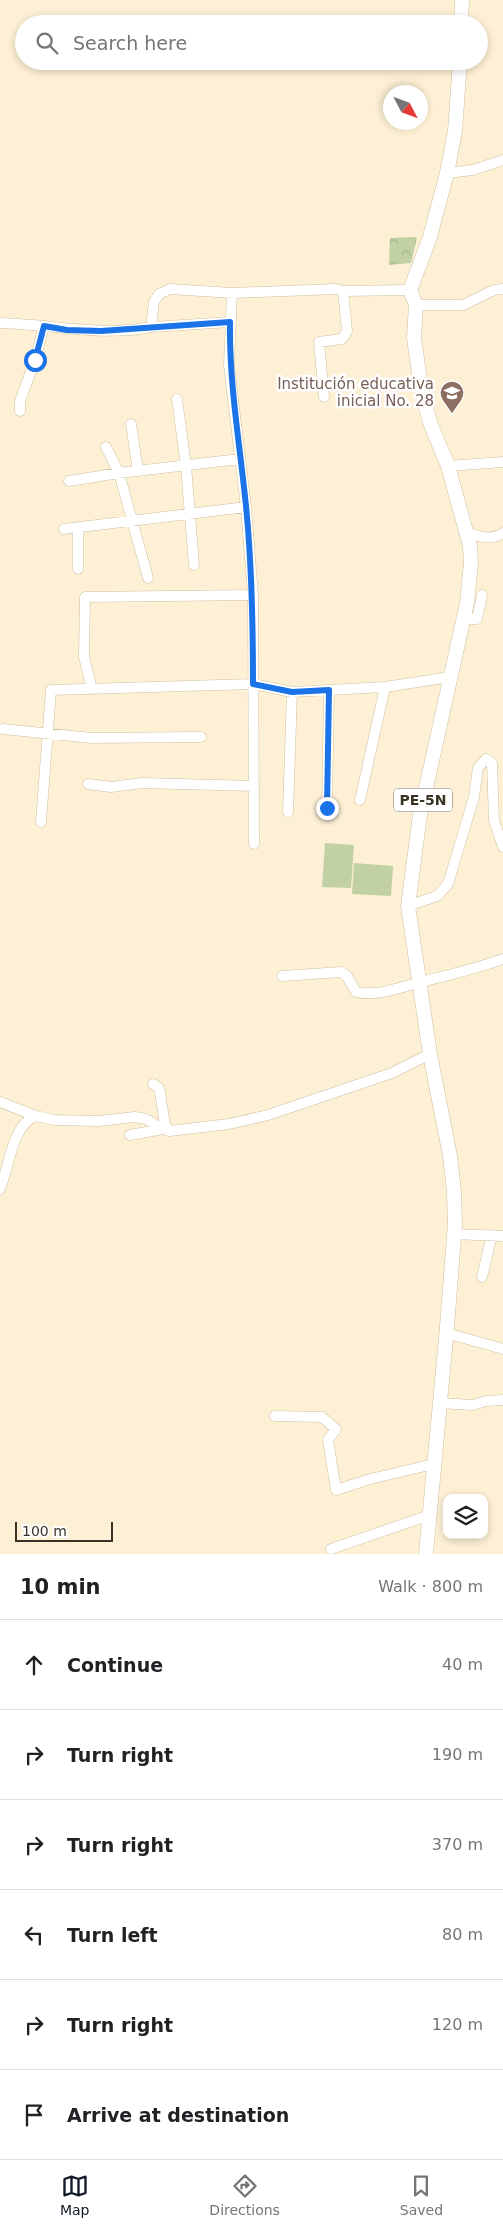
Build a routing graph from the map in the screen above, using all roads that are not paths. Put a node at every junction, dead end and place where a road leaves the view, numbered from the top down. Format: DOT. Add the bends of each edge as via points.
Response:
graph roads {
  1 [pos="462,0"];
  2 [pos="461,15"];
  3 [pos="459,70"];
  4 [pos="503,160"];
  5 [pos="447,173"];
  6 [pos="503,289"];
  7 [pos="410,290"];
  8 [pos="343,291"];
  9 [pos="232,293"];
  10 [pos="416,305"];
  11 [pos="0,322"];
  12 [pos="230,322"];
  13 [pos="49,326"];
  14 [pos="151,327"];
  15 [pos="324,397"];
  16 [pos="177,399"];
  17 [pos="20,411"];
  18 [pos="131,424"];
  19 [pos="106,447"];
  20 [pos="240,459"];
  21 [pos="503,462"];
  22 [pos="186,466"];
  23 [pos="448,466"];
  24 [pos="138,471"];
  25 [pos="119,473"];
  26 [pos="69,481"];
  27 [pos="246,507"];
  28 [pos="190,514"];
  29 [pos="134,522"];
  30 [pos="78,528"];
  31 [pos="64,530"];
  32 [pos="466,532"];
  33 [pos="503,533"];
  34 [pos="194,565"];
  35 [pos="78,568"];
  36 [pos="148,578"];
  37 [pos="253,595"];
  38 [pos="482,595"];
  39 [pos="464,618"];
  40 [pos="450,677"];
  41 [pos="253,684"];
  42 [pos="385,687"];
  43 [pos="92,689"];
  44 [pos="329,690"];
  45 [pos="292,692"];
  46 [pos="3,729"];
  47 [pos="48,735"];
  48 [pos="201,737"];
  49 [pos="88,784"];
  50 [pos="254,786"];
  51 [pos="360,800"];
  52 [pos="327,808"];
  53 [pos="288,812"];
  54 [pos="40,822"];
  55 [pos="254,844"];
  56 [pos="503,847"];
  57 [pos="408,906"];
  58 [pos="503,959"];
  59 [pos="282,976"];
  60 [pos="419,982"];
  61 [pos="430,1054"];
  62 [pos="153,1084"];
  63 [pos="0,1102"];
  64 [pos="36,1116"];
  65 [pos="166,1130"];
  66 [pos="130,1135"];
  67 [pos="0,1189"];
  68 [pos="453,1234"];
  69 [pos="492,1235"];
  70 [pos="503,1236"];
  71 [pos="482,1277"];
  72 [pos="446,1333"];
  73 [pos="503,1349"];
  74 [pos="503,1400"];
  75 [pos="439,1403"];
  76 [pos="275,1416"];
  77 [pos="434,1464"];
  78 [pos="430,1515"];
  79 [pos="331,1550"];
  80 [pos="426,1554"];
  1 -- 2 [label="highway"];
  3 -- 5 [label="highway" via="455,131"];
  4 -- 5 [label="street" via="473,170"];
  5 -- 7 [label="highway" via="429,240"];
  6 -- 10 [label="street" via="463,305"];
  7 -- 8 [label="street"];
  7 -- 10 [label="highway, PE-5N"];
  8 -- 9 [label="street"];
  8 -- 15 [label="street" via="347,331 342,339 319,342"];
  9 -- 12 [label="street"];
  9 -- 14 [label="street" via="170,289 154,302"];
  10 -- 23 [label="highway, PE-5N" via="414,338 422,394"];
  11 -- 13 [label="street"];
  12 -- 14 [label="street"];
  12 -- 20 [label="street" via="229,366"];
  13 -- 14 [label="street" via="101,331"];
  13 -- 17 [label="street" via="20,401"];
  16 -- 22 [label="street"];
  18 -- 24 [label="street"];
  19 -- 25 [label="street"];
  20 -- 22 [label="street"];
  20 -- 27 [label="street"];
  21 -- 23 [label="street"];
  22 -- 24 [label="street"];
  22 -- 28 [label="street"];
  23 -- 32 [label="highway, PE-5N"];
  24 -- 25 [label="street"];
  25 -- 26 [label="street"];
  25 -- 29 [label="street"];
  27 -- 28 [label="street"];
  27 -- 37 [label="street"];
  28 -- 29 [label="street"];
  28 -- 34 [label="street"];
  29 -- 30 [label="street"];
  29 -- 36 [label="street"];
  30 -- 31 [label="street"];
  30 -- 35 [label="street"];
  32 -- 33 [label="street" via="485,539"];
  32 -- 39 [label="highway, PE-5N" via="471,563"];
  37 -- 41 [label="street"];
  37 -- 43 [label="street" via="85,597 84,657"];
  38 -- 39 [label="street" via="477,619"];
  39 -- 40 [label="highway, PE-5N"];
  40 -- 42 [label="street"];
  40 -- 57 [label="highway, PE-5N" via="418,823"];
  41 -- 43 [label="street"];
  41 -- 45 [label="street"];
  41 -- 50 [label="street"];
  42 -- 44 [label="street"];
  42 -- 51 [label="street"];
  43 -- 47 [label="street" via="51,690"];
  44 -- 45 [label="street"];
  44 -- 52 [label="street"];
  45 -- 53 [label="street"];
  46 -- 47 [label="street"];
  47 -- 48 [label="street"];
  47 -- 54 [label="street"];
  49 -- 50 [label="street"];
  50 -- 55 [label="street"];
  56 -- 57 [label="street" via="494,820 492,763 486,759 478,768 474,797 448,884 436,896"];
  57 -- 60 [label="highway, PE-5N"];
  58 -- 60 [label="street" via="458,974"];
  59 -- 60 [label="street" via="341,972 347,976 354,991 361,993 404,988"];
  60 -- 61 [label="highway, PE-5N"];
  61 -- 65 [label="street" via="392,1073 268,1115 229,1124"];
  61 -- 68 [label="highway, PE-5N" via="450,1156 454,1192"];
  62 -- 65 [label="street" via="160,1092"];
  63 -- 64 [label="street"];
  64 -- 65 [label="street" via="54,1120 99,1121 135,1117"];
  64 -- 67 [label="street" via="27,1119 20,1129"];
  65 -- 66 [label="street"];
  68 -- 69 [label="street"];
  68 -- 72 [label="highway, PE-5N"];
  69 -- 70 [label="street"];
  69 -- 71 [label="street"];
  72 -- 73 [label="street"];
  72 -- 75 [label="highway, PE-5N"];
  74 -- 75 [label="street" via="473,1405"];
  75 -- 77 [label="highway, PE-5N"];
  76 -- 77 [label="street" via="322,1417 336,1429 328,1440 336,1490"];
  77 -- 78 [label="highway, PE-5N"];
  78 -- 79 [label="street"];
  78 -- 80 [label="highway, PE-5N"];
}
